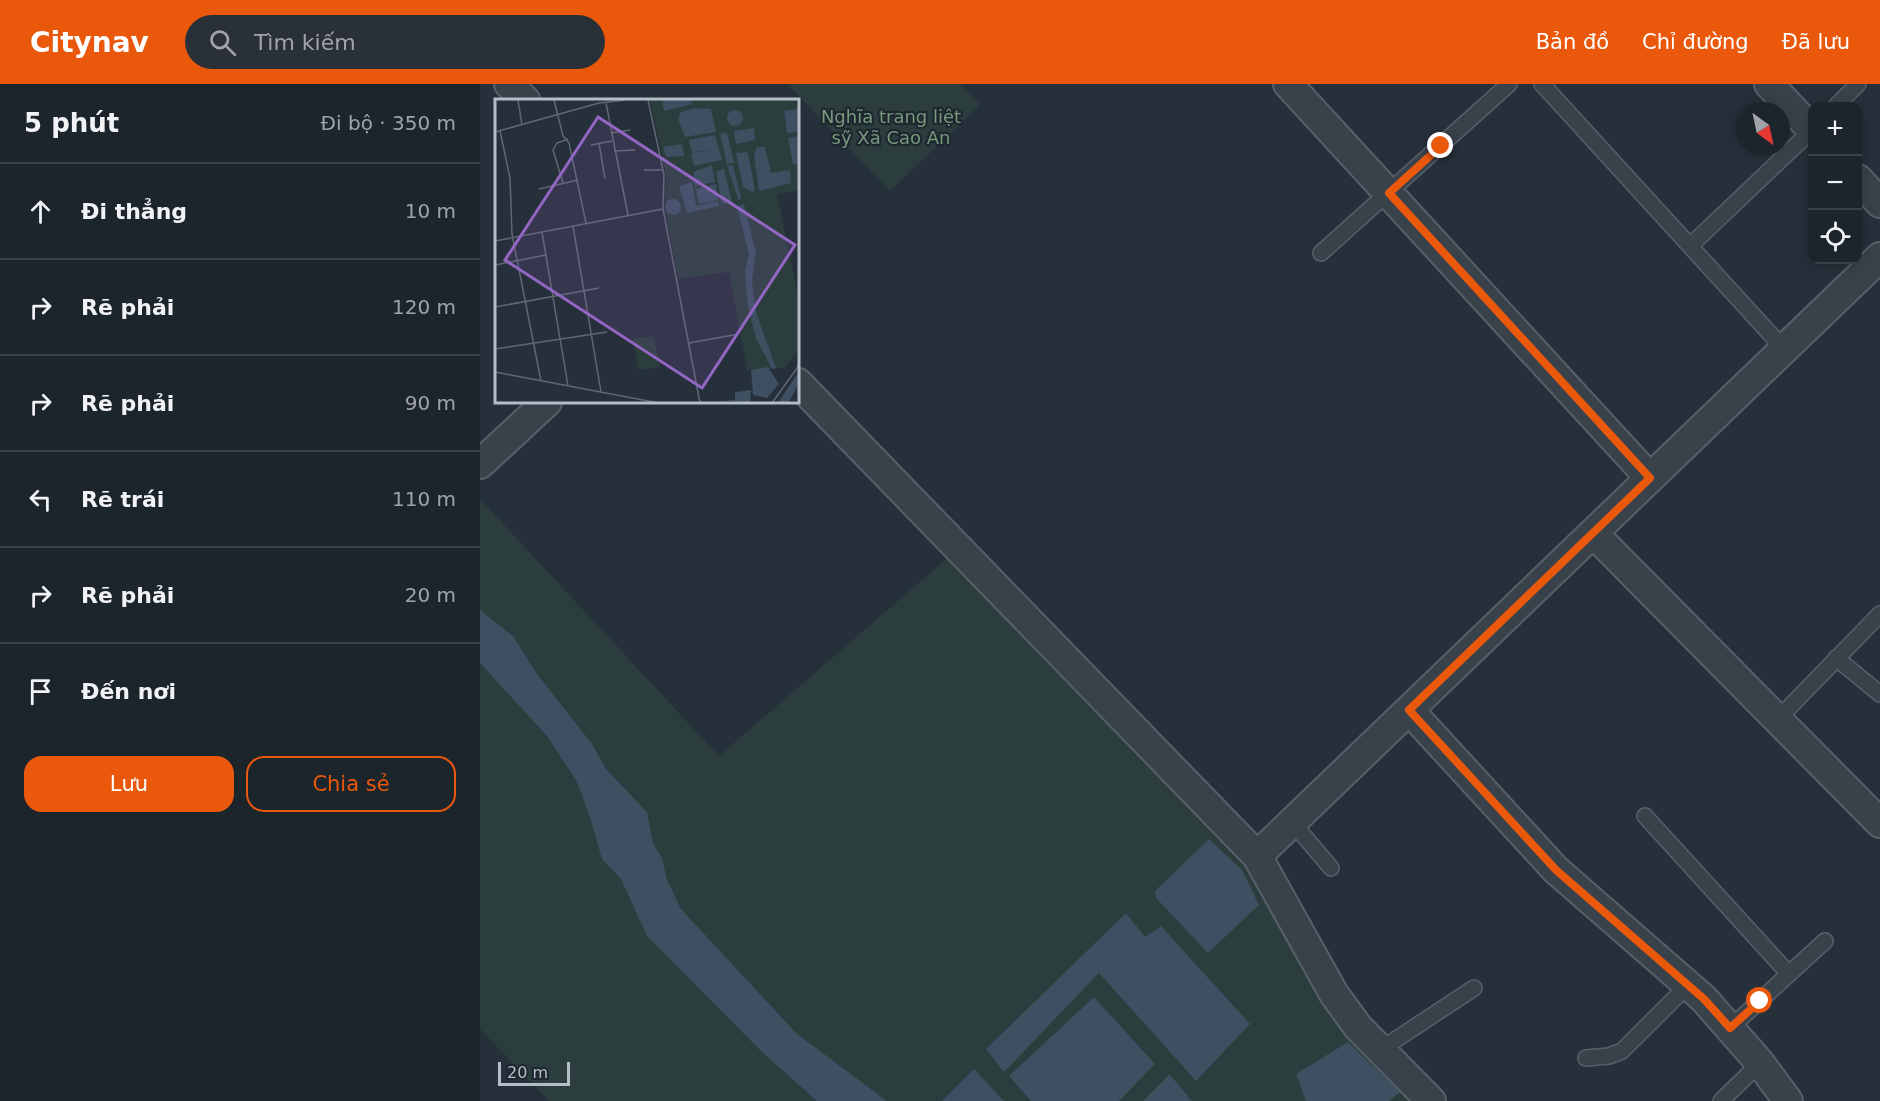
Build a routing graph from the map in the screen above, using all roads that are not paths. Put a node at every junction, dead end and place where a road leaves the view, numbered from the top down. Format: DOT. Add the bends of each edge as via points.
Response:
graph roads {
  1 [pos="509,84"];
  2 [pos="1288,84"];
  3 [pos="1509,84"];
  4 [pos="1542,84"];
  5 [pos="1769,84"];
  6 [pos="1858,84"];
  7 [pos="524,99"];
  8 [pos="1840,102"];
  9 [pos="1808,126"];
  10 [pos="1808,134"];
  11 [pos="1862,184"];
  12 [pos="1389,193"];
  13 [pos="1880,203"];
  14 [pos="1690,246"];
  15 [pos="1321,253"];
  16 [pos="1880,257"];
  17 [pos="1784,349"];
  18 [pos="800,385"];
  19 [pos="545,404"];
  20 [pos="480,464"];
  21 [pos="1650,478"];
  22 [pos="1593,533"];
  23 [pos="1880,614"];
  24 [pos="1836,658"];
  25 [pos="1880,694"];
  26 [pos="1409,710"];
  27 [pos="1776,721"];
  28 [pos="1645,816"];
  29 [pos="1292,822"];
  30 [pos="1880,823"];
  31 [pos="1257,856"];
  32 [pos="1331,868"];
  33 [pos="1826,941"];
  34 [pos="1789,974"];
  35 [pos="1688,985"];
  36 [pos="1474,988"];
  37 [pos="1730,1028"];
  38 [pos="1380,1050"];
  39 [pos="1586,1058"];
  40 [pos="1760,1063"];
  41 [pos="1431,1101"];
  42 [pos="1721,1101"];
  43 [pos="1788,1101"];
  1 -- 7 [label="street"];
  2 -- 12 [label="street"];
  3 -- 12 [label="lane"];
  4 -- 14 [label="lane"];
  5 -- 9 [label="street"];
  6 -- 8 [label="lane"];
  10 -- 14 [label="lane"];
  11 -- 13 [label="street"];
  12 -- 15 [label="lane"];
  12 -- 21 [label="street"];
  14 -- 17 [label="lane"];
  16 -- 17 [label="street"];
  17 -- 21 [label="street"];
  18 -- 31 [label="street"];
  19 -- 20 [label="street"];
  21 -- 22 [label="street"];
  22 -- 26 [label="street"];
  22 -- 27 [label="street"];
  23 -- 24 [label="lane"];
  24 -- 25 [label="lane"];
  24 -- 27 [label="lane"];
  26 -- 29 [label="street"];
  26 -- 35 [label="street" via="1556,870"];
  27 -- 30 [label="street"];
  28 -- 34 [label="lane"];
  29 -- 31 [label="street"];
  29 -- 32 [label="lane"];
  31 -- 38 [label="street" via="1334,994"];
  33 -- 34 [label="lane"];
  34 -- 37 [label="lane"];
  35 -- 37 [label="street"];
  35 -- 39 [label="lane" via="1622,1051"];
  36 -- 38 [label="lane"];
  37 -- 40 [label="street"];
  38 -- 41 [label="street"];
  40 -- 42 [label="lane"];
  40 -- 43 [label="street"];
}
